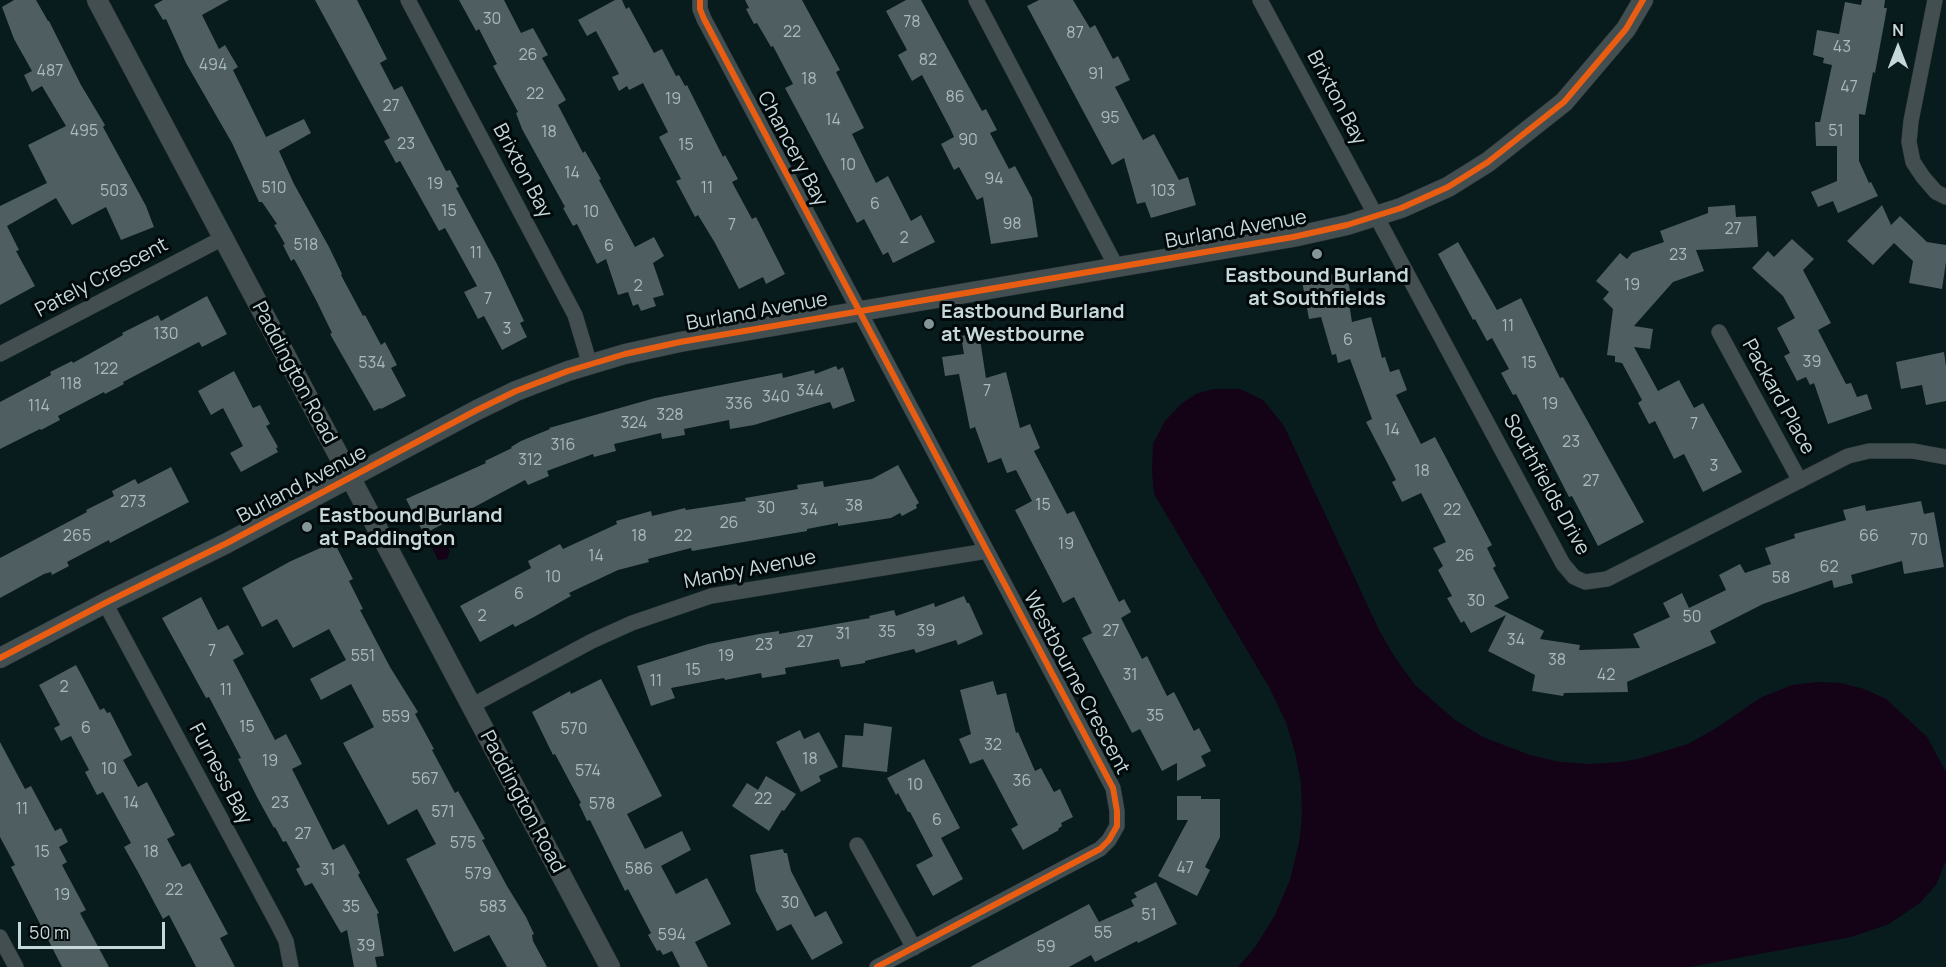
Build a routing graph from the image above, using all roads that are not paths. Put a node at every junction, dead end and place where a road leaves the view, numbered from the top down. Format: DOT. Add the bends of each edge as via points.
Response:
graph roads {
  1 [pos="97,0"];
  2 [pos="408,0"];
  3 [pos="700,0"];
  4 [pos="976,0"];
  5 [pos="1260,0"];
  6 [pos="1643,0"];
  7 [pos="1935,0"];
  8 [pos="1946,197"];
  9 [pos="1376,216"];
  10 [pos="223,238"];
  11 [pos="1118,268"];
  12 [pos="859,312"];
  13 [pos="1719,332"];
  14 [pos="0,354"];
  15 [pos="590,365"];
  16 [pos="1946,457"];
  17 [pos="350,477"];
  18 [pos="1800,481"];
  19 [pos="987,551"];
  20 [pos="105,603"];
  21 [pos="0,658"];
  22 [pos="471,706"];
  23 [pos="857,845"];
  24 [pos="0,937"];
  25 [pos="914,948"];
  26 [pos="16,967"];
  27 [pos="291,967"];
  28 [pos="610,967"];
  29 [pos="877,967"];
  1 -- 10 [label="street, Paddington Road"];
  2 -- 15 [label="street, Brixton Bay" via="576,315"];
  3 -- 12 [label="street, Chancery Bay" via="704,19"];
  4 -- 11 [label="street"];
  5 -- 9 [label="street, Brixton Bay"];
  6 -- 9 [label="street, Burland Avenue" via="1596,67 1564,102 1526,134 1448,187"];
  7 -- 8 [label="street" via="1909,142 1913,162 1923,177"];
  9 -- 11 [label="street, Burland Avenue" via="1293,237"];
  9 -- 18 [label="street, Southfields Drive" via="1563,564 1575,577 1585,582 1607,579"];
  10 -- 14 [label="street, Pately Crescent"];
  10 -- 17 [label="street, Paddington Road"];
  11 -- 12 [label="street, Burland Avenue"];
  12 -- 15 [label="street, Burland Avenue" via="680,342"];
  12 -- 19 [label="street, Westbourne Crescent"];
  13 -- 18 [label="street, Packard Place"];
  15 -- 17 [label="street, Burland Avenue" via="477,410"];
  16 -- 18 [label="street, Southfields Drive" via="1869,451 1848,456"];
  17 -- 20 [label="street, Burland Avenue"];
  17 -- 22 [label="street, Paddington Road"];
  19 -- 22 [label="street, Manby Avenue" via="711,596 592,641"];
  19 -- 25 [label="street, Westbourne Crescent" via="1113,788 1117,826 1100,849"];
  20 -- 21 [label="street, Burland Avenue"];
  20 -- 27 [label="street, Furness Bay" via="286,941"];
  22 -- 28 [label="street, Paddington Road"];
  23 -- 25 [label="street"];
  24 -- 26 [label="street"];
  25 -- 29 [label="street, Westbourne Crescent"];
}
